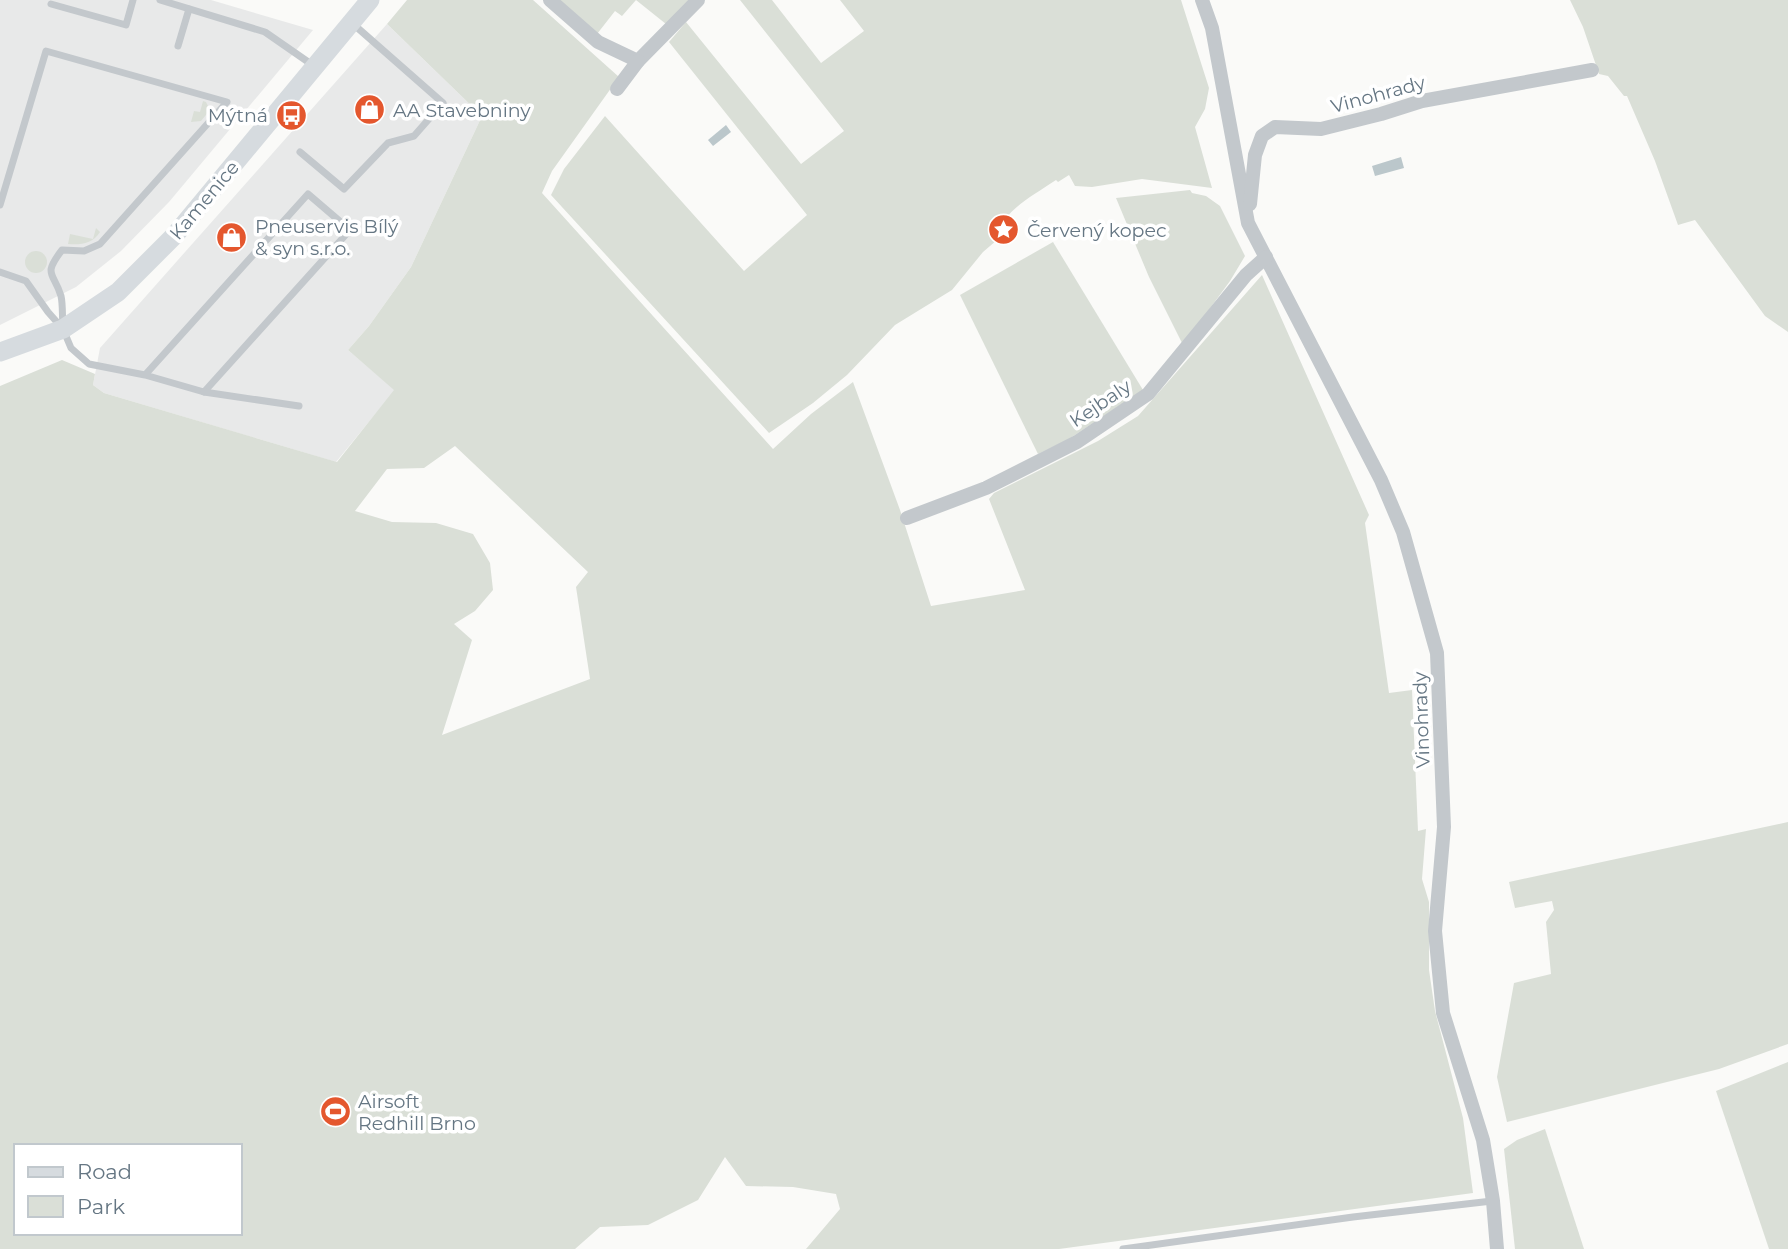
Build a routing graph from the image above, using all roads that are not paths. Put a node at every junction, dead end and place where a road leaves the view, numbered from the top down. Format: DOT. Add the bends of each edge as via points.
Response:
graph roads {
  1 [pos="133,0"];
  2 [pos="160,0"];
  3 [pos="369,0"];
  4 [pos="550,0"];
  5 [pos="698,0"];
  6 [pos="1202,0"];
  7 [pos="51,4"];
  8 [pos="189,9"];
  9 [pos="351,22"];
  10 [pos="178,46"];
  11 [pos="638,61"];
  12 [pos="314,67"];
  13 [pos="1592,71"];
  14 [pos="617,89"];
  15 [pos="300,152"];
  16 [pos="0,205"];
  17 [pos="1248,223"];
  18 [pos="1266,257"];
  19 [pos="0,272"];
  20 [pos="63,329"];
  21 [pos="0,352"];
  22 [pos="145,375"];
  23 [pos="204,392"];
  24 [pos="299,406"];
  25 [pos="907,518"];
  26 [pos="1493,1201"];
  27 [pos="1123,1249"];
  28 [pos="1497,1249"];
  1 -- 7 [label="lane" via="126,25"];
  2 -- 8 [label="lane"];
  3 -- 9 [label="street, Kamenice"];
  4 -- 11 [label="street" via="598,42"];
  5 -- 11 [label="street"];
  6 -- 17 [label="street, Vinohrady" via="1212,28"];
  8 -- 10 [label="lane"];
  8 -- 12 [label="lane" via="265,32"];
  9 -- 12 [label="street, Kamenice"];
  9 -- 15 [label="lane" via="443,103 414,136 388,143 344,189"];
  11 -- 14 [label="street"];
  12 -- 20 [label="street, Kamenice" via="175,235 118,292"];
  13 -- 17 [label="street, Vinohrady" via="1422,101 1321,129 1275,127 1262,136 1255,155"];
  16 -- 20 [label="lane" via="46,51 227,102 100,244 84,251 62,250 53,261 51,276 61,296"];
  17 -- 18 [label="street, Vinohrady"];
  18 -- 25 [label="street, Kejbaly" via="1148,394 1113,420 986,488"];
  18 -- 26 [label="street, Vinohrady" via="1381,480 1402,532 1437,653 1444,827 1435,931 1444,1013 1483,1140"];
  19 -- 20 [label="lane" via="26,281"];
  20 -- 21 [label="street, Kamenice"];
  20 -- 22 [label="lane" via="71,348 89,364"];
  22 -- 23 [label="lane"];
  22 -- 23 [label="lane" via="308,194 350,230"];
  23 -- 24 [label="lane"];
  26 -- 27 [label="lane"];
  26 -- 28 [label="street, Vinohrady"];
}
